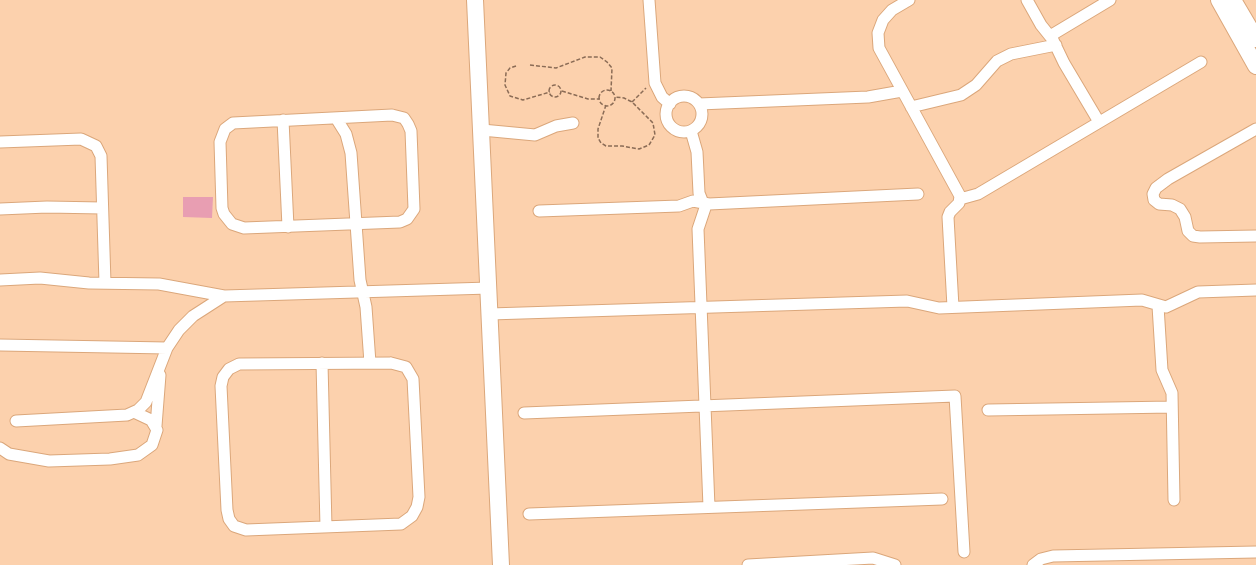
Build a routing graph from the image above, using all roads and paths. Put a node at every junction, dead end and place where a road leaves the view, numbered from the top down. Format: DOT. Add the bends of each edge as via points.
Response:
graph roads {
  1 [pos="475,0"];
  2 [pos="649,0"];
  3 [pos="909,0"];
  4 [pos="1027,0"];
  5 [pos="1110,0"];
  6 [pos="1219,0"];
  7 [pos="1234,0"];
  8 [pos="1256,39"];
  9 [pos="1053,40"];
  10 [pos="1201,62"];
  11 [pos="530,65"];
  12 [pos="516,66"];
  13 [pos="1256,66"];
  14 [pos="655,83"];
  15 [pos="611,91"];
  16 [pos="902,91"];
  17 [pos="550,92"];
  18 [pos="562,92"];
  19 [pos="615,98"];
  20 [pos="600,99"];
  21 [pos="632,102"];
  22 [pos="670,104"];
  23 [pos="699,104"];
  24 [pos="606,105"];
  25 [pos="911,107"];
  26 [pos="336,118"];
  27 [pos="283,120"];
  28 [pos="1099,122"];
  29 [pos="573,123"];
  30 [pos="1256,129"];
  31 [pos="482,130"];
  32 [pos="691,131"];
  33 [pos="0,142"];
  34 [pos="918,194"];
  35 [pos="960,200"];
  36 [pos="703,203"];
  37 [pos="102,208"];
  38 [pos="0,209"];
  39 [pos="539,212"];
  40 [pos="356,224"];
  41 [pos="288,227"];
  42 [pos="1256,236"];
  43 [pos="0,280"];
  44 [pos="105,283"];
  45 [pos="489,288"];
  46 [pos="1256,290"];
  47 [pos="362,292"];
  48 [pos="224,296"];
  49 [pos="1158,306"];
  50 [pos="953,307"];
  51 [pos="701,308"];
  52 [pos="490,314"];
  53 [pos="0,345"];
  54 [pos="167,348"];
  55 [pos="322,363"];
  56 [pos="370,363"];
  57 [pos="160,366"];
  58 [pos="706,407"];
  59 [pos="1172,407"];
  60 [pos="988,410"];
  61 [pos="134,412"];
  62 [pos="524,413"];
  63 [pos="16,421"];
  64 [pos="156,426"];
  65 [pos="0,448"];
  66 [pos="942,499"];
  67 [pos="1174,500"];
  68 [pos="709,507"];
  69 [pos="529,514"];
  70 [pos="326,527"];
  71 [pos="964,552"];
  72 [pos="1256,552"];
  73 [pos="501,565"];
  74 [pos="748,565"];
  75 [pos="895,565"];
  76 [pos="1033,565"];
  1 -- 31 [label="street"];
  2 -- 14 [label="street"];
  3 -- 16 [label="street" via="887,15 878,33 881,55"];
  4 -- 9 [label="street"];
  5 -- 9 [label="street"];
  6 -- 13 [label="street"];
  7 -- 8 [label="street"];
  9 -- 25 [label="street" via="997,61 976,85 961,95"];
  9 -- 28 [label="street"];
  10 -- 28 [label="street"];
  11 -- 15 [label="path" via="556,68 585,56 600,57 612,68"];
  12 -- 17 [label="path" via="506,73 505,89 510,96 522,100"];
  14 -- 21 [label="path" via="644,89"];
  14 -- 22 [label="street" via="662,97"];
  15 -- 19 [label="path"];
  15 -- 20 [label="path" via="602,92"];
  16 -- 23 [label="street" via="868,97"];
  16 -- 25 [label="street"];
  17 -- 18 [label="path" via="552,96 557,97"];
  17 -- 18 [label="path" via="555,85 560,87"];
  18 -- 20 [label="path" via="588,99"];
  19 -- 21 [label="path"];
  19 -- 24 [label="path"];
  20 -- 24 [label="path"];
  21 -- 24 [label="path" via="655,127 654,139 643,148 606,146 601,143 598,129"];
  22 -- 23 [label="street" via="676,98 685,96 693,98"];
  22 -- 32 [label="street" via="667,117 670,125 678,131"];
  23 -- 32 [label="street" via="702,117"];
  25 -- 35 [label="street" via="959,192"];
  26 -- 27 [label="street"];
  26 -- 40 [label="street" via="346,134 351,153"];
  26 -- 40 [label="street" via="396,115 404,118 410,127 412,213 404,221"];
  27 -- 41 [label="street"];
  27 -- 41 [label="street" via="238,121 225,129 220,142 222,208 228,219 238,227"];
  28 -- 35 [label="street" via="978,194"];
  29 -- 31 [label="street" via="556,126 535,135"];
  30 -- 42 [label="street" via="1168,179 1156,188 1153,194 1154,200 1159,204 1172,205 1180,209 1188,231 1193,236"];
  31 -- 45 [label="street"];
  32 -- 36 [label="street" via="698,152 699,193"];
  33 -- 37 [label="street" via="81,139 91,143 101,156"];
  34 -- 36 [label="street"];
  35 -- 50 [label="street" via="948,217"];
  36 -- 39 [label="street" via="693,201 678,206"];
  36 -- 51 [label="street" via="705,211 698,229"];
  37 -- 38 [label="street"];
  37 -- 44 [label="street"];
  40 -- 41 [label="street"];
  40 -- 47 [label="street"];
  43 -- 44 [label="street" via="40,278"];
  44 -- 48 [label="street" via="159,284"];
  45 -- 47 [label="street"];
  45 -- 52 [label="street"];
  46 -- 49 [label="street" via="1198,292 1170,306"];
  47 -- 48 [label="street"];
  47 -- 56 [label="street" via="366,307"];
  48 -- 54 [label="street" via="187,321"];
  49 -- 50 [label="street" via="1142,300"];
  49 -- 59 [label="street" via="1162,370 1171,390"];
  50 -- 51 [label="street" via="933,307 907,301"];
  51 -- 52 [label="street"];
  51 -- 58 [label="street"];
  52 -- 73 [label="street"];
  53 -- 54 [label="street"];
  54 -- 57 [label="street"];
  55 -- 56 [label="street"];
  55 -- 70 [label="street"];
  55 -- 70 [label="street" via="238,364 226,373 221,386 227,510 231,522 246,530"];
  56 -- 70 [label="street" via="401,364 412,374 418,502 412,516 401,524"];
  57 -- 61 [label="street" via="146,402"];
  57 -- 64 [label="street"];
  58 -- 62 [label="street"];
  58 -- 68 [label="street"];
  58 -- 71 [label="street" via="954,396"];
  59 -- 60 [label="street"];
  59 -- 67 [label="street"];
  61 -- 63 [label="street"];
  61 -- 64 [label="street" via="147,417"];
  64 -- 65 [label="street" via="156,436 152,445 143,453 132,456 49,460 9,454"];
  66 -- 68 [label="street"];
  68 -- 69 [label="street"];
  72 -- 76 [label="street" via="1053,556 1041,559"];
  74 -- 75 [label="street" via="873,558"];
}
